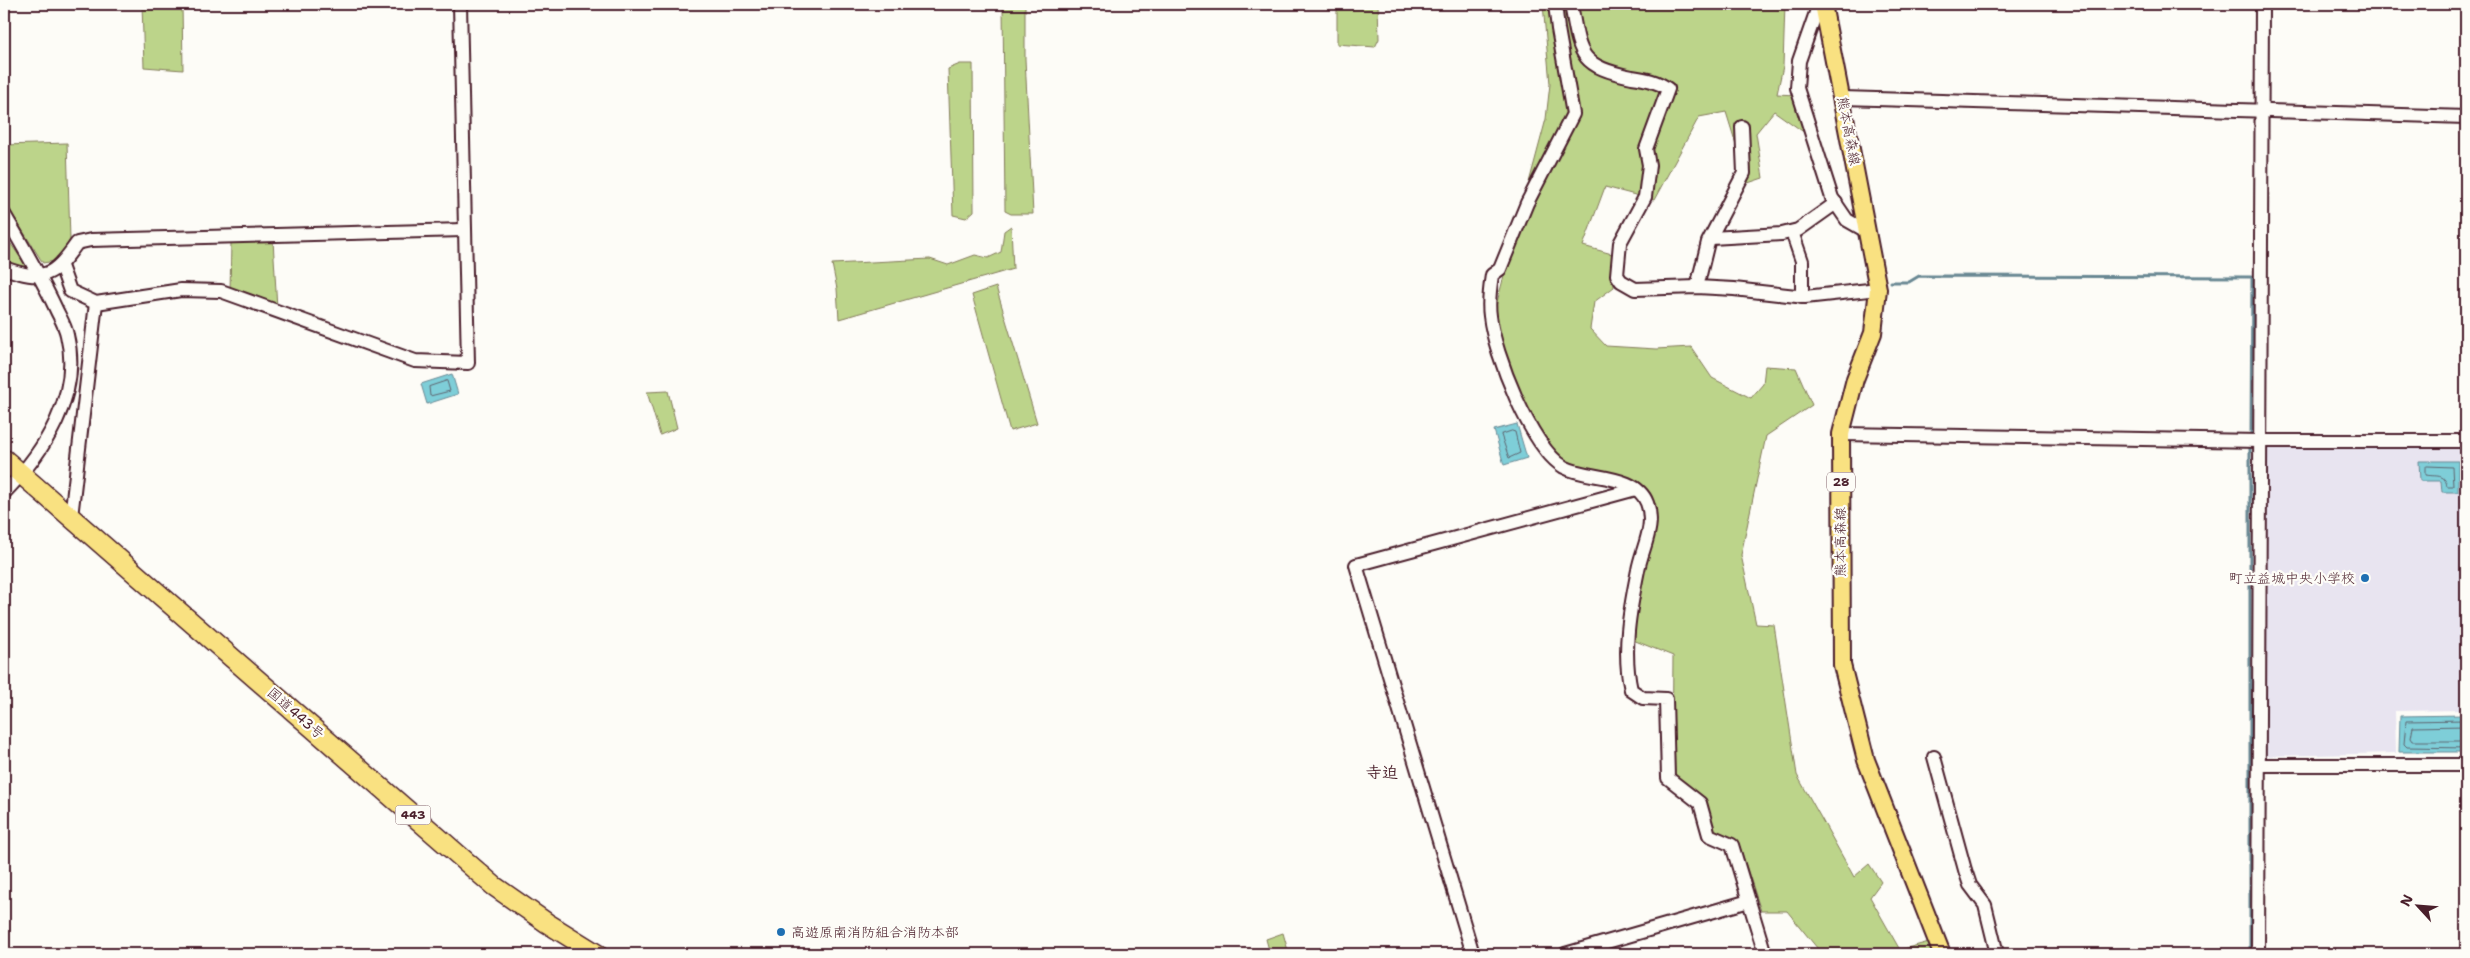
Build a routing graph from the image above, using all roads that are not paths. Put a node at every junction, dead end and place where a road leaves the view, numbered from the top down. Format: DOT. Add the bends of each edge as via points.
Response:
graph roads {
  1 [pos="460,4"];
  2 [pos="1555,4"];
  3 [pos="1571,4"];
  4 [pos="1821,4"];
  5 [pos="2262,4"];
  6 [pos="1843,98"];
  7 [pos="2261,111"];
  8 [pos="2466,117"];
  9 [pos="1742,127"];
  10 [pos="1836,203"];
  11 [pos="4,214"];
  12 [pos="463,230"];
  13 [pos="1792,232"];
  14 [pos="1868,232"];
  15 [pos="1711,238"];
  16 [pos="61,266"];
  17 [pos="4,268"];
  18 [pos="40,275"];
  19 [pos="1697,287"];
  20 [pos="1878,289"];
  21 [pos="1802,297"];
  22 [pos="96,303"];
  23 [pos="1841,434"];
  24 [pos="2466,441"];
  25 [pos="2259,442"];
  26 [pos="4,459"];
  27 [pos="22,475"];
  28 [pos="1636,489"];
  29 [pos="4,493"];
  30 [pos="71,518"];
  31 [pos="1934,757"];
  32 [pos="2259,765"];
  33 [pos="2466,765"];
  34 [pos="1749,901"];
  35 [pos="597,954"];
  36 [pos="1472,954"];
  37 [pos="1565,954"];
  38 [pos="1765,954"];
  39 [pos="1942,954"];
  40 [pos="1997,954"];
  41 [pos="2258,954"];
  1 -- 12 [label="street"];
  2 -- 28 [label="street" via="1573,114 1527,203 1500,269 1492,275 1490,317 1510,384 1535,436 1561,465 1577,473 1618,480"];
  3 -- 19 [label="street" via="1578,41 1586,58 1604,71 1659,82 1668,89 1646,149 1649,165 1645,197 1620,243 1617,275 1635,289"];
  4 -- 6 [label="main road, 熊本高森線 / 28"];
  4 -- 10 [label="street" via="1799,61 1797,88"];
  5 -- 7 [label="street"];
  6 -- 7 [label="street"];
  6 -- 14 [label="main road, 熊本高森線 / 28"];
  7 -- 8 [label="street"];
  7 -- 25 [label="street"];
  9 -- 15 [label="street" via="1744,173"];
  10 -- 13 [label="street"];
  10 -- 14 [label="street" via="1847,220"];
  11 -- 18 [label="street"];
  12 -- 16 [label="street" via="91,240 77,243"];
  12 -- 22 [label="street" via="468,363 415,360 221,291 181,290"];
  13 -- 15 [label="street"];
  13 -- 21 [label="street" via="1802,261"];
  14 -- 20 [label="main road, 熊本高森線 / 28"];
  15 -- 19 [label="street"];
  16 -- 18 [label="street"];
  16 -- 22 [label="street" via="70,291"];
  17 -- 18 [label="street" via="29,277"];
  18 -- 27 [label="street" via="67,334 71,364 64,404 47,440"];
  19 -- 21 [label="street"];
  20 -- 21 [label="street"];
  20 -- 23 [label="main road, 熊本高森線 / 28" via="1873,333 1855,379"];
  22 -- 30 [label="street"];
  23 -- 25 [label="street"];
  23 -- 39 [label="main road, 熊本高森線 / 28" via="1842,664 1866,760"];
  24 -- 25 [label="street"];
  25 -- 32 [label="street"];
  26 -- 27 [label="highway, 国道443号 / 443"];
  27 -- 29 [label="street"];
  27 -- 30 [label="highway, 国道443号 / 443"];
  28 -- 34 [label="street" via="1647,503 1651,524 1638,569 1628,632 1631,690 1643,698 1666,699 1668,778 1700,803 1709,835 1732,845"];
  28 -- 36 [label="street" via="1356,565"];
  30 -- 35 [label="highway, 国道443号 / 443" via="494,886"];
  31 -- 40 [label="street" via="1965,870 1970,885 1986,905"];
  32 -- 33 [label="street"];
  32 -- 41 [label="street"];
  34 -- 37 [label="street"];
  34 -- 38 [label="street"];
}
